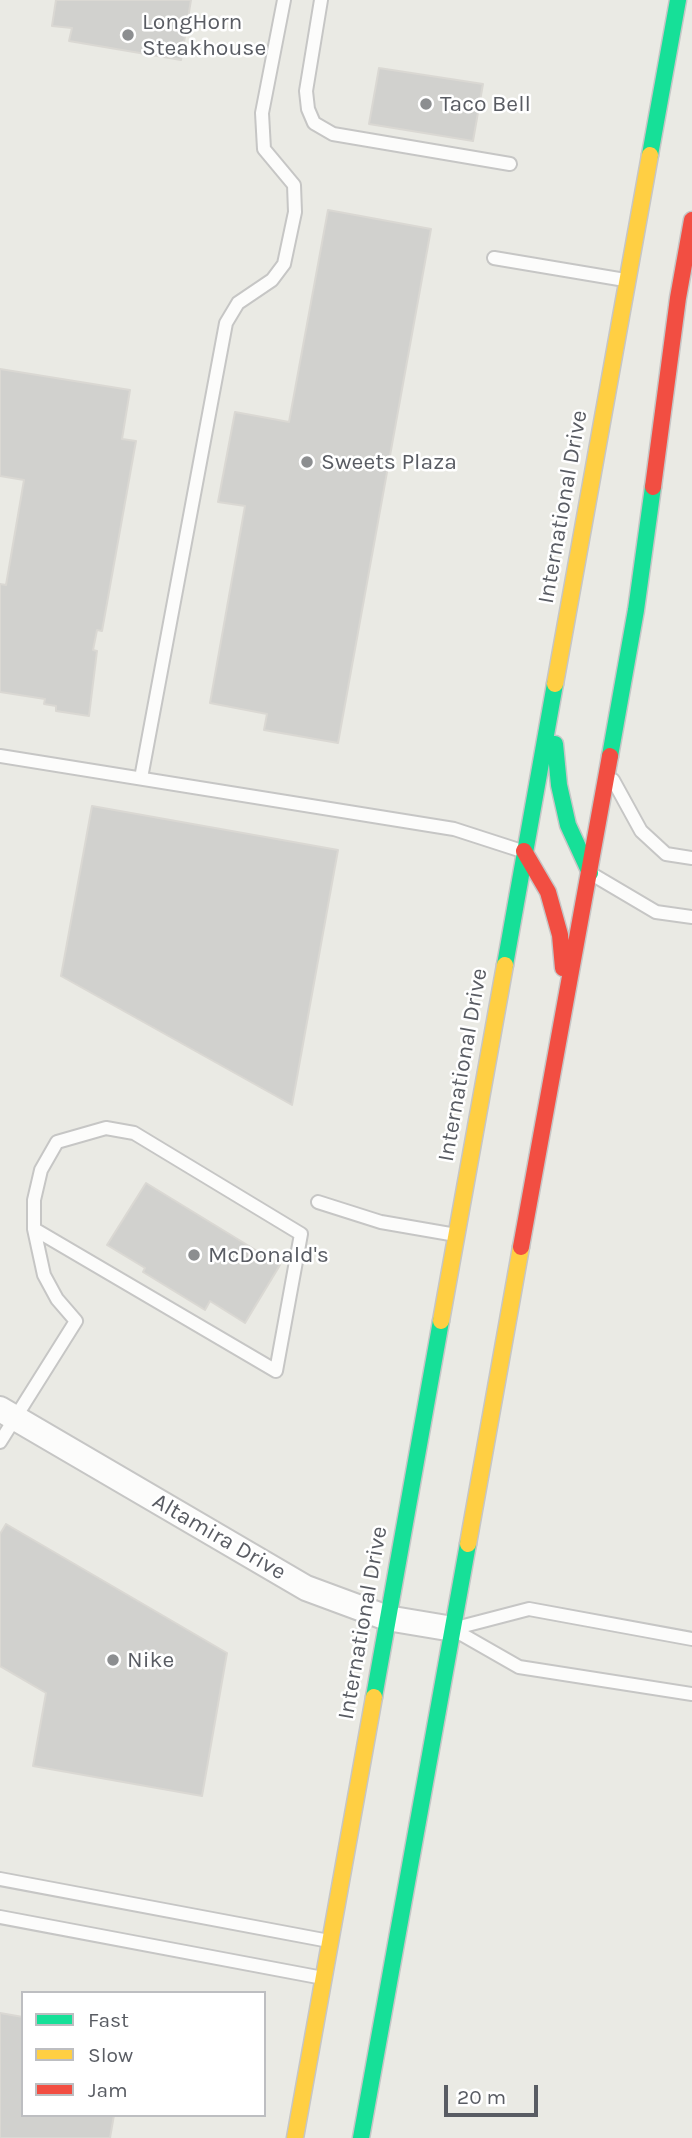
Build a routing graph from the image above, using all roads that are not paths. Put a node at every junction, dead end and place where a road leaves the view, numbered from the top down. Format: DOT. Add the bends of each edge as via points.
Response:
graph roads {
  1 [pos="284,0"];
  2 [pos="321,0"];
  3 [pos="678,0"];
  4 [pos="510,164"];
  5 [pos="692,220"];
  6 [pos="494,258"];
  7 [pos="625,280"];
  8 [pos="552,705"];
  9 [pos="0,756"];
  10 [pos="607,769"];
  11 [pos="141,778"];
  12 [pos="524,851"];
  13 [pos="692,858"];
  14 [pos="590,873"];
  15 [pos="692,917"];
  16 [pos="566,1003"];
  17 [pos="318,1202"];
  18 [pos="34,1228"];
  19 [pos="456,1235"];
  20 [pos="8,1413"];
  21 [pos="0,1442"];
  22 [pos="387,1618"];
  23 [pos="453,1629"];
  24 [pos="692,1639"];
  25 [pos="692,1694"];
  26 [pos="0,1879"];
  27 [pos="0,1917"];
  28 [pos="329,1941"];
  29 [pos="323,1978"];
  30 [pos="295,2138"];
  31 [pos="361,2138"];
  1 -- 11 [label="lane" via="262,113 264,149 293,185 295,212 284,264 272,280 238,303 226,323"];
  2 -- 4 [label="lane" via="306,91 314,123 332,134"];
  3 -- 7 [label="street, International Drive"];
  5 -- 10 [label="street" via="636,610"];
  6 -- 7 [label="lane"];
  7 -- 8 [label="street, International Drive"];
  8 -- 12 [label="street, International Drive"];
  8 -- 14 [label="street" via="559,785 568,825"];
  9 -- 11 [label="lane"];
  10 -- 13 [label="lane" via="641,831 666,854"];
  10 -- 14 [label="street"];
  11 -- 12 [label="lane" via="454,829"];
  12 -- 16 [label="street" via="551,902 560,935"];
  12 -- 19 [label="street, International Drive"];
  14 -- 15 [label="lane" via="656,912"];
  14 -- 16 [label="street"];
  16 -- 23 [label="street"];
  17 -- 19 [label="lane" via="381,1222"];
  18 -- 18 [label="lane" via="184,1317 276,1371 301,1234 134,1133 106,1128 57,1142 41,1170"];
  18 -- 20 [label="lane" via="44,1275 76,1321"];
  19 -- 22 [label="street, International Drive"];
  20 -- 21 [label="lane"];
  20 -- 22 [label="street, Altamira Drive" via="306,1587"];
  22 -- 23 [label="street, Altamira Drive"];
  22 -- 28 [label="street, International Drive"];
  23 -- 24 [label="lane" via="529,1609"];
  23 -- 25 [label="lane" via="519,1667"];
  23 -- 31 [label="street"];
  26 -- 28 [label="lane"];
  27 -- 29 [label="lane"];
  28 -- 29 [label="street, International Drive"];
  29 -- 30 [label="street, International Drive"];
}
